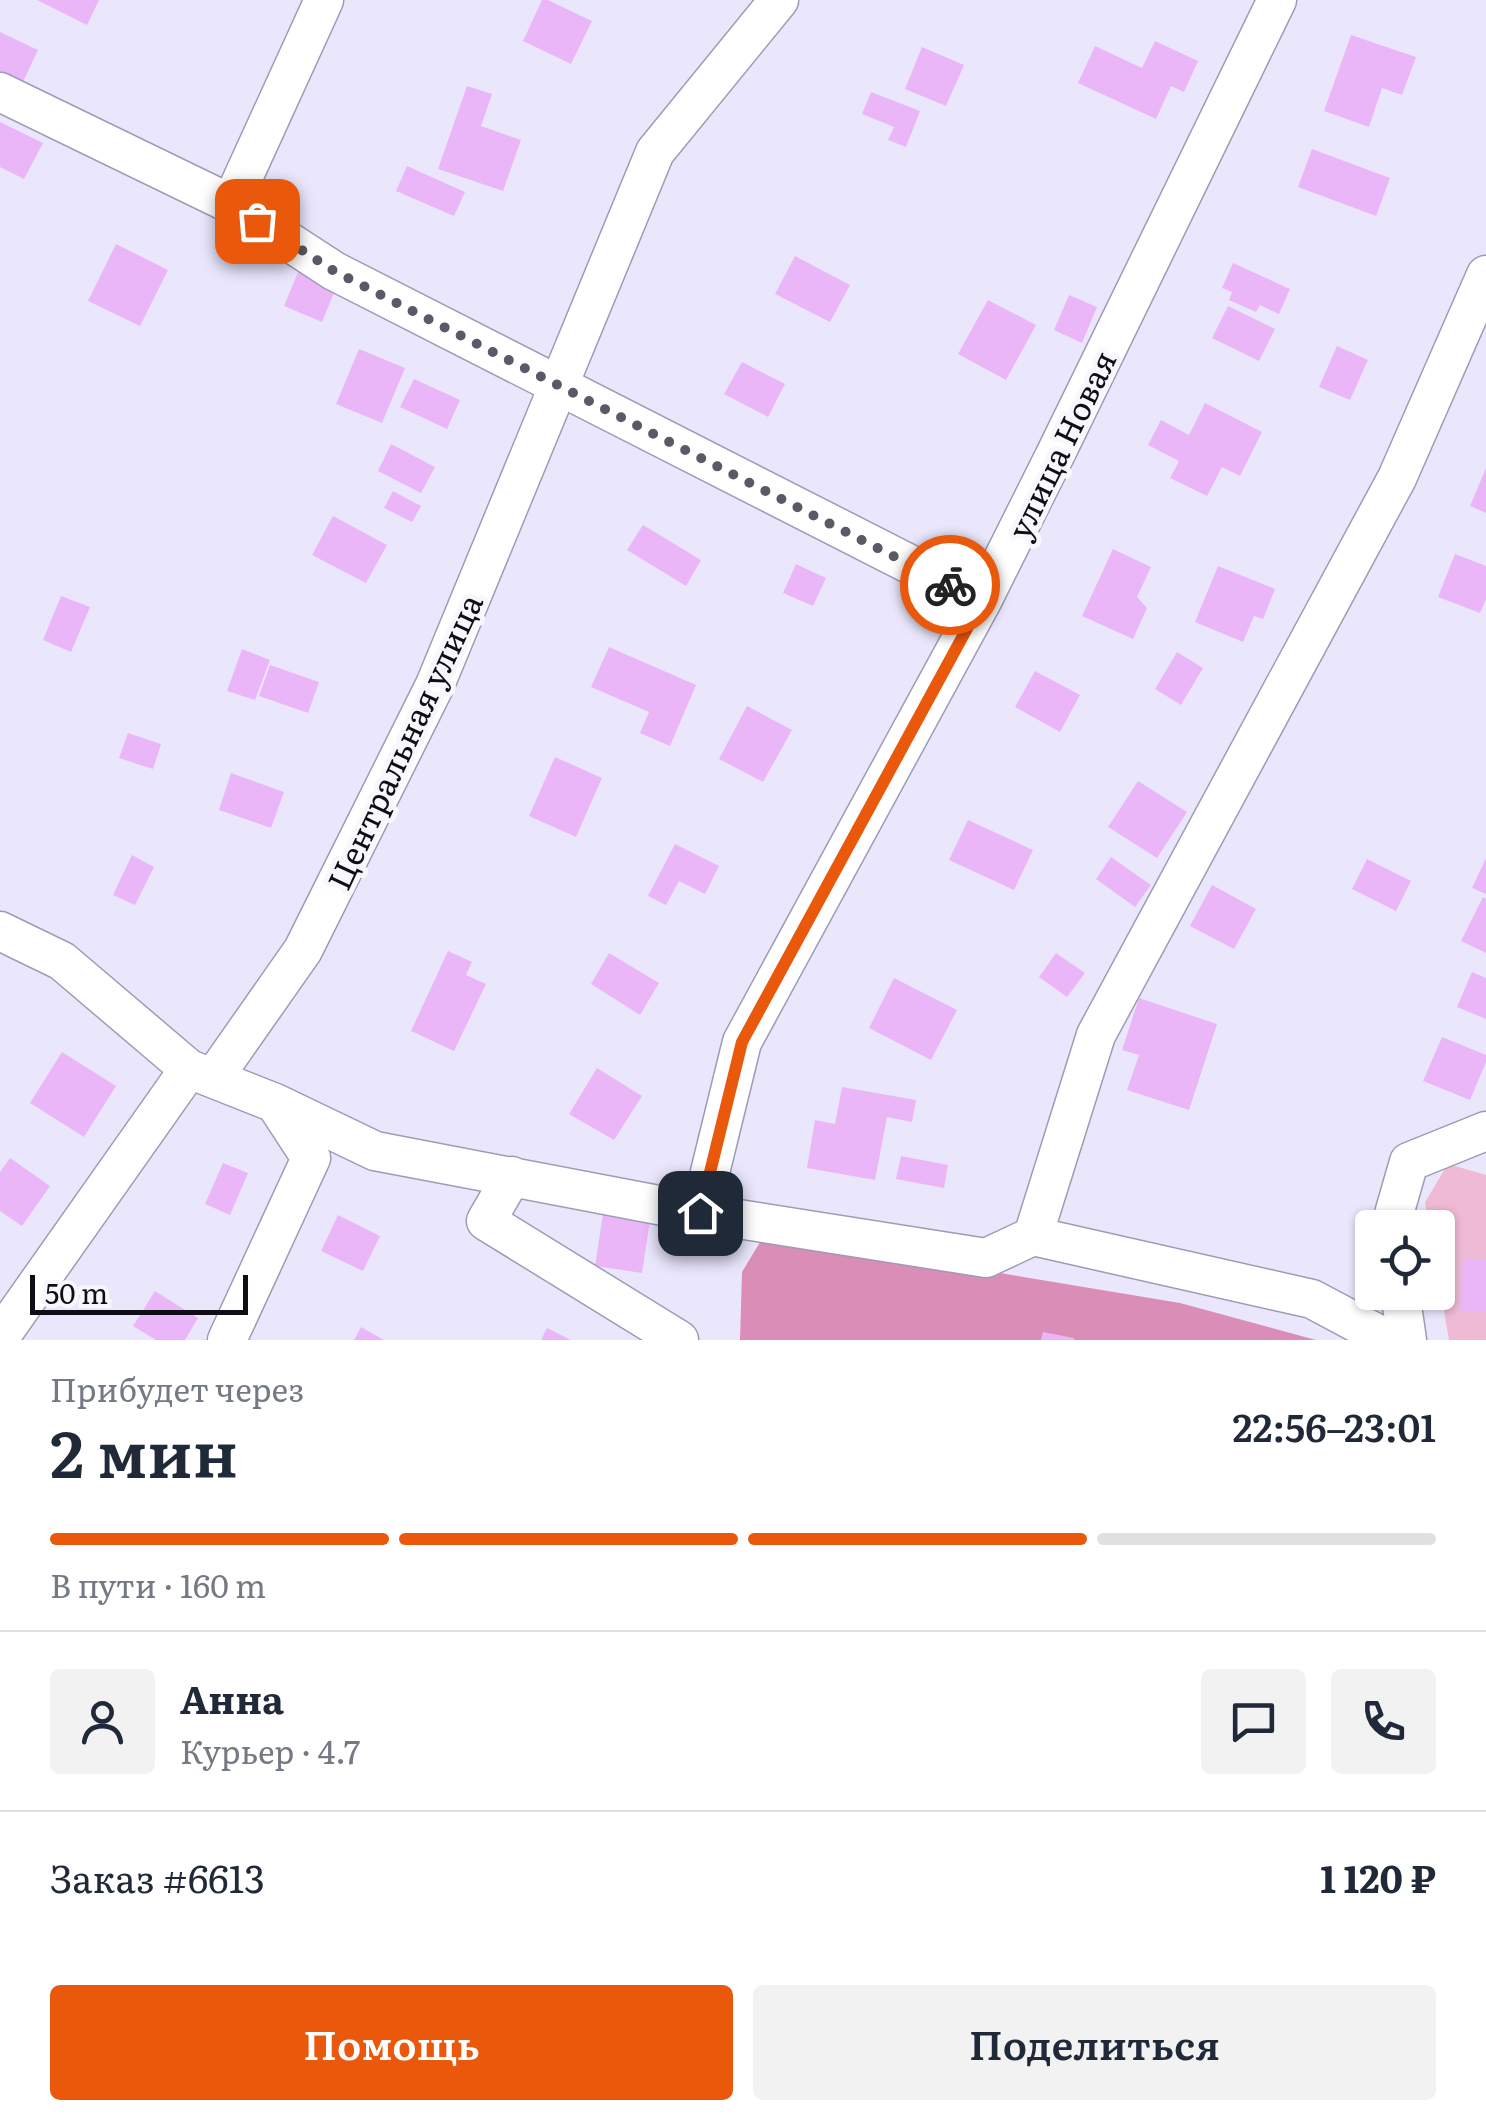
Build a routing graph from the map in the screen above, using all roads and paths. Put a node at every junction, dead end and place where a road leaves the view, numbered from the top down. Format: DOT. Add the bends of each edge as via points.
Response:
graph roads {
  1 [pos="324,0"];
  2 [pos="778,0"];
  3 [pos="1277,0"];
  4 [pos="0,92"];
  5 [pos="231,204"];
  6 [pos="1486,275"];
  7 [pos="558,386"];
  8 [pos="982,601"];
  9 [pos="0,931"];
  10 [pos="201,1073"];
  11 [pos="274,1102"];
  12 [pos="1486,1131"];
  13 [pos="512,1176"];
  14 [pos="1395,1210"];
  15 [pos="700,1213"];
  16 [pos="1033,1236"];
  17 [pos="1403,1310"];
  18 [pos="0,1337"];
  19 [pos="227,1340"];
  20 [pos="678,1340"];
  21 [pos="1390,1340"];
  22 [pos="1407,1340"];
  1 -- 5 [label="street"];
  2 -- 7 [label="street, Центральная улица" via="655,152"];
  3 -- 8 [label="street, улица Новая"];
  4 -- 5 [label="street"];
  5 -- 7 [label="street" via="334,271"];
  6 -- 16 [label="street" via="1397,478 1096,1035"];
  7 -- 8 [label="street"];
  7 -- 10 [label="street, Центральная улица" via="435,685 303,950"];
  8 -- 15 [label="street, улица Новая" via="742,1042"];
  9 -- 10 [label="street" via="62,961"];
  10 -- 11 [label="street"];
  10 -- 18 [label="street, Центральная улица"];
  11 -- 13 [label="street" via="375,1151"];
  11 -- 19 [label="street" via="310,1158"];
  12 -- 14 [label="street" via="1409,1162"];
  13 -- 15 [label="street"];
  13 -- 20 [label="street" via="486,1221"];
  15 -- 16 [label="street" via="986,1258"];
  16 -- 21 [label="street" via="1312,1300"];
  17 -- 22 [label="street"];
}
